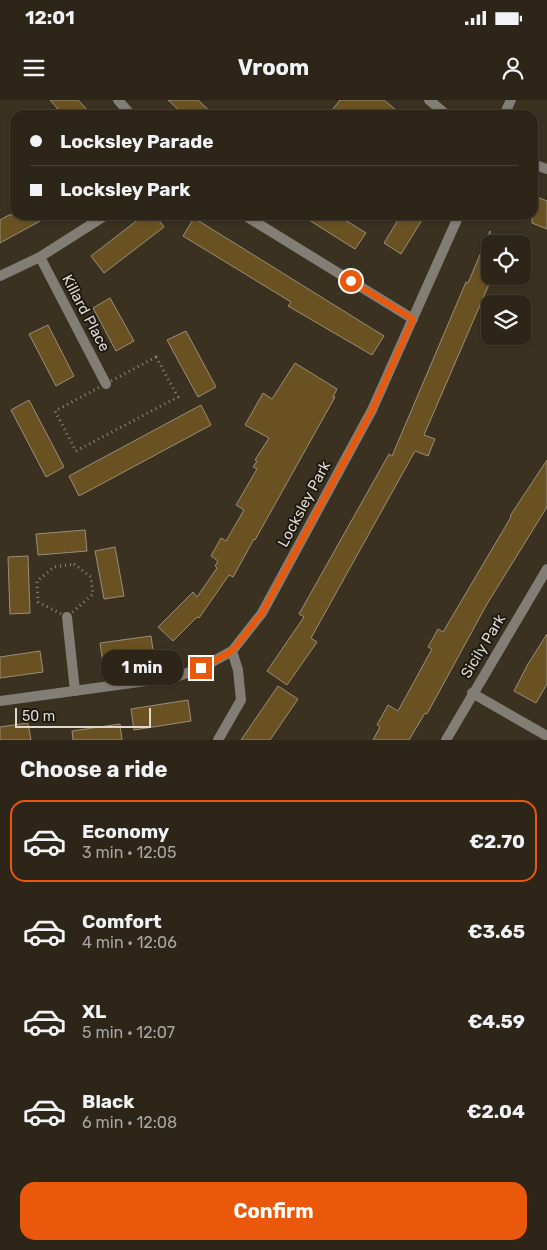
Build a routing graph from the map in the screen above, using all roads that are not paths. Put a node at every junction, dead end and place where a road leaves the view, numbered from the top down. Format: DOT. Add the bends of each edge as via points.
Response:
graph roads {
  1 [pos="118,100"];
  2 [pos="428,100"];
  3 [pos="127,110"];
  4 [pos="441,110"];
  5 [pos="98,220"];
  6 [pos="252,220"];
  7 [pos="457,220"];
  8 [pos="40,257"];
  9 [pos="0,276"];
  10 [pos="413,319"];
  11 [pos="106,384"];
  12 [pos="547,569"];
  13 [pos="67,618"];
  14 [pos="232,651"];
  15 [pos="75,691"];
  16 [pos="472,693"];
  17 [pos="0,701"];
  18 [pos="547,736"];
  19 [pos="218,740"];
  20 [pos="446,740"];
  1 -- 3 [label="street"];
  2 -- 4 [label="street"];
  5 -- 8 [label="street"];
  6 -- 10 [label="street"];
  7 -- 10 [label="street, Locksley Park"];
  8 -- 9 [label="street"];
  8 -- 11 [label="street, Killard Place"];
  10 -- 14 [label="street, Locksley Park" via="372,410 262,613"];
  12 -- 16 [label="street, Sicily Park"];
  13 -- 15 [label="street"];
  14 -- 15 [label="street, Locksley Park" via="176,677"];
  14 -- 19 [label="street" via="241,700"];
  15 -- 17 [label="street, Locksley Park"];
  16 -- 18 [label="street"];
  16 -- 20 [label="street, Sicily Park"];
}
